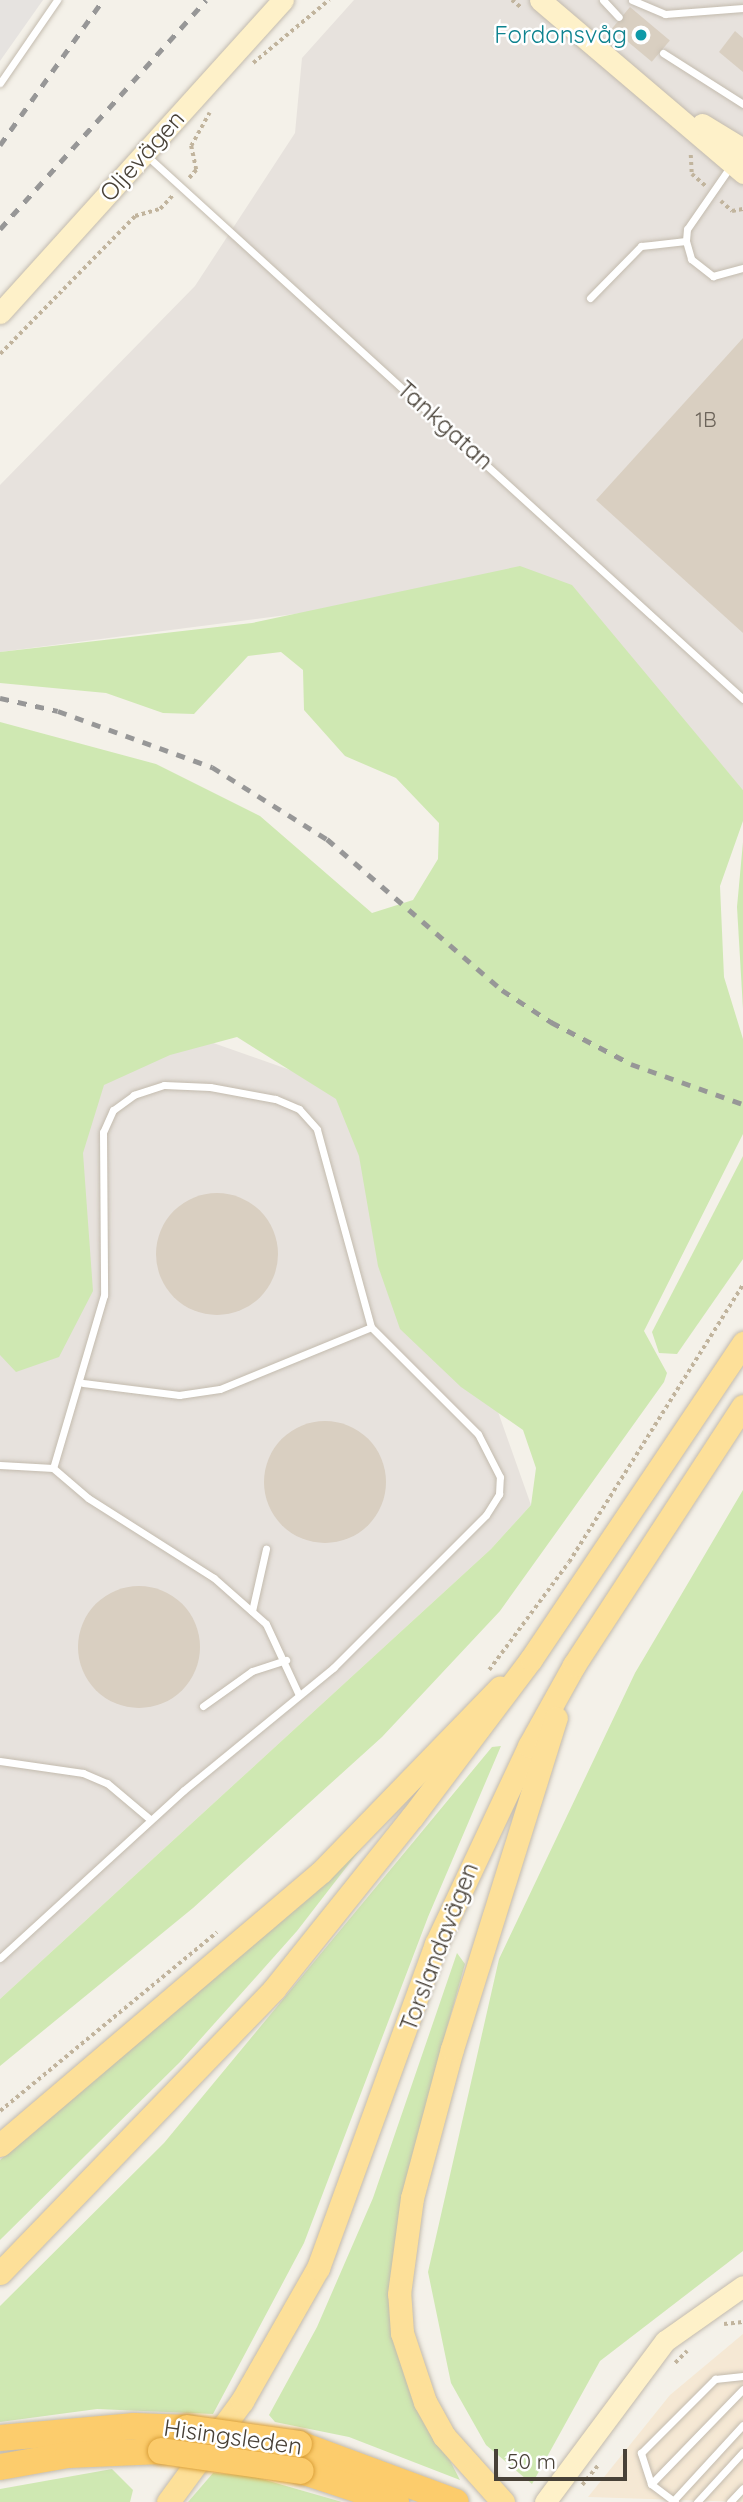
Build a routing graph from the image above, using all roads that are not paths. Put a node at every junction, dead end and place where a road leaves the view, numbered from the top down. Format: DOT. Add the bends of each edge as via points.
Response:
graph roads {
  1 [pos="57,0"];
  2 [pos="284,0"];
  3 [pos="540,0"];
  4 [pos="603,0"];
  5 [pos="632,0"];
  6 [pos="743,8"];
  7 [pos="619,17"];
  8 [pos="663,53"];
  9 [pos="0,83"];
  10 [pos="743,104"];
  11 [pos="145,154"];
  12 [pos="740,159"];
  13 [pos="686,241"];
  14 [pos="743,268"];
  15 [pos="590,298"];
  16 [pos="0,313"];
  17 [pos="743,699"];
  18 [pos="371,1327"];
  19 [pos="743,1343"];
  20 [pos="83,1382"];
  21 [pos="743,1406"];
  22 [pos="0,1465"];
  23 [pos="53,1468"];
  24 [pos="266,1549"];
  25 [pos="252,1611"];
  26 [pos="531,1659"];
  27 [pos="286,1660"];
  28 [pos="574,1665"];
  29 [pos="299,1695"];
  30 [pos="202,1706"];
  31 [pos="0,1761"];
  32 [pos="151,1820"];
  33 [pos="0,1958"];
  34 [pos="0,2146"];
  35 [pos="0,2273"];
  36 [pos="743,2286"];
  37 [pos="743,2376"];
  38 [pos="743,2389"];
  39 [pos="743,2425"];
  40 [pos="0,2438"];
  41 [pos="743,2452"];
  42 [pos="0,2467"];
  43 [pos="650,2484"];
  44 [pos="743,2488"];
  45 [pos="498,2497"];
  46 [pos="674,2501"];
  47 [pos="168,2502"];
  48 [pos="396,2502"];
  49 [pos="456,2502"];
  50 [pos="545,2502"];
  51 [pos="697,2502"];
  52 [pos="730,2502"];
  1 -- 9 [label="lane"];
  2 -- 11 [label="street, Oljevägen"];
  3 -- 12 [label="street"];
  4 -- 7 [label="lane"];
  5 -- 6 [label="lane" via="665,14"];
  8 -- 10 [label="lane"];
  11 -- 16 [label="street, Oljevägen"];
  11 -- 17 [label="lane, Tankgatan"];
  12 -- 13 [label="lane" via="691,222"];
  13 -- 14 [label="lane" via="691,259 713,276"];
  13 -- 15 [label="lane" via="641,246"];
  18 -- 20 [label="lane" via="220,1390 179,1395"];
  18 -- 20 [label="lane" via="317,1129 299,1109 275,1099 164,1085 113,1110 103,1132 104,1295"];
  18 -- 29 [label="lane" via="478,1434 500,1477 499,1494 403,1599"];
  19 -- 26 [label="main road"];
  20 -- 23 [label="lane"];
  21 -- 28 [label="main road, Torslandavägen"];
  22 -- 23 [label="lane"];
  23 -- 25 [label="lane"];
  24 -- 25 [label="lane"];
  25 -- 27 [label="lane"];
  26 -- 34 [label="main road" via="475,1708 321,1872"];
  26 -- 35 [label="main road" via="274,1989"];
  27 -- 29 [label="lane"];
  27 -- 30 [label="lane" via="252,1671"];
  28 -- 45 [label="main road" via="493,1910 402,2248 401,2320 412,2370 444,2436"];
  28 -- 47 [label="main road, Torslandavägen" via="480,1840 441,1933 318,2268 242,2401"];
  29 -- 32 [label="lane"];
  31 -- 32 [label="lane" via="83,1773 107,1783"];
  32 -- 33 [label="lane"];
  36 -- 50 [label="street" via="665,2341"];
  37 -- 43 [label="lane" via="715,2379 641,2453"];
  38 -- 43 [label="lane"];
  39 -- 46 [label="lane"];
  40 -- 49 [label="highway, Hisingsleden, bridge" via="134,2426 187,2428 299,2444"];
  41 -- 51 [label="lane"];
  42 -- 48 [label="highway, Hisingsleden, bridge" via="68,2455 161,2451 301,2471"];
  43 -- 46 [label="lane"];
  44 -- 52 [label="lane"];
}
